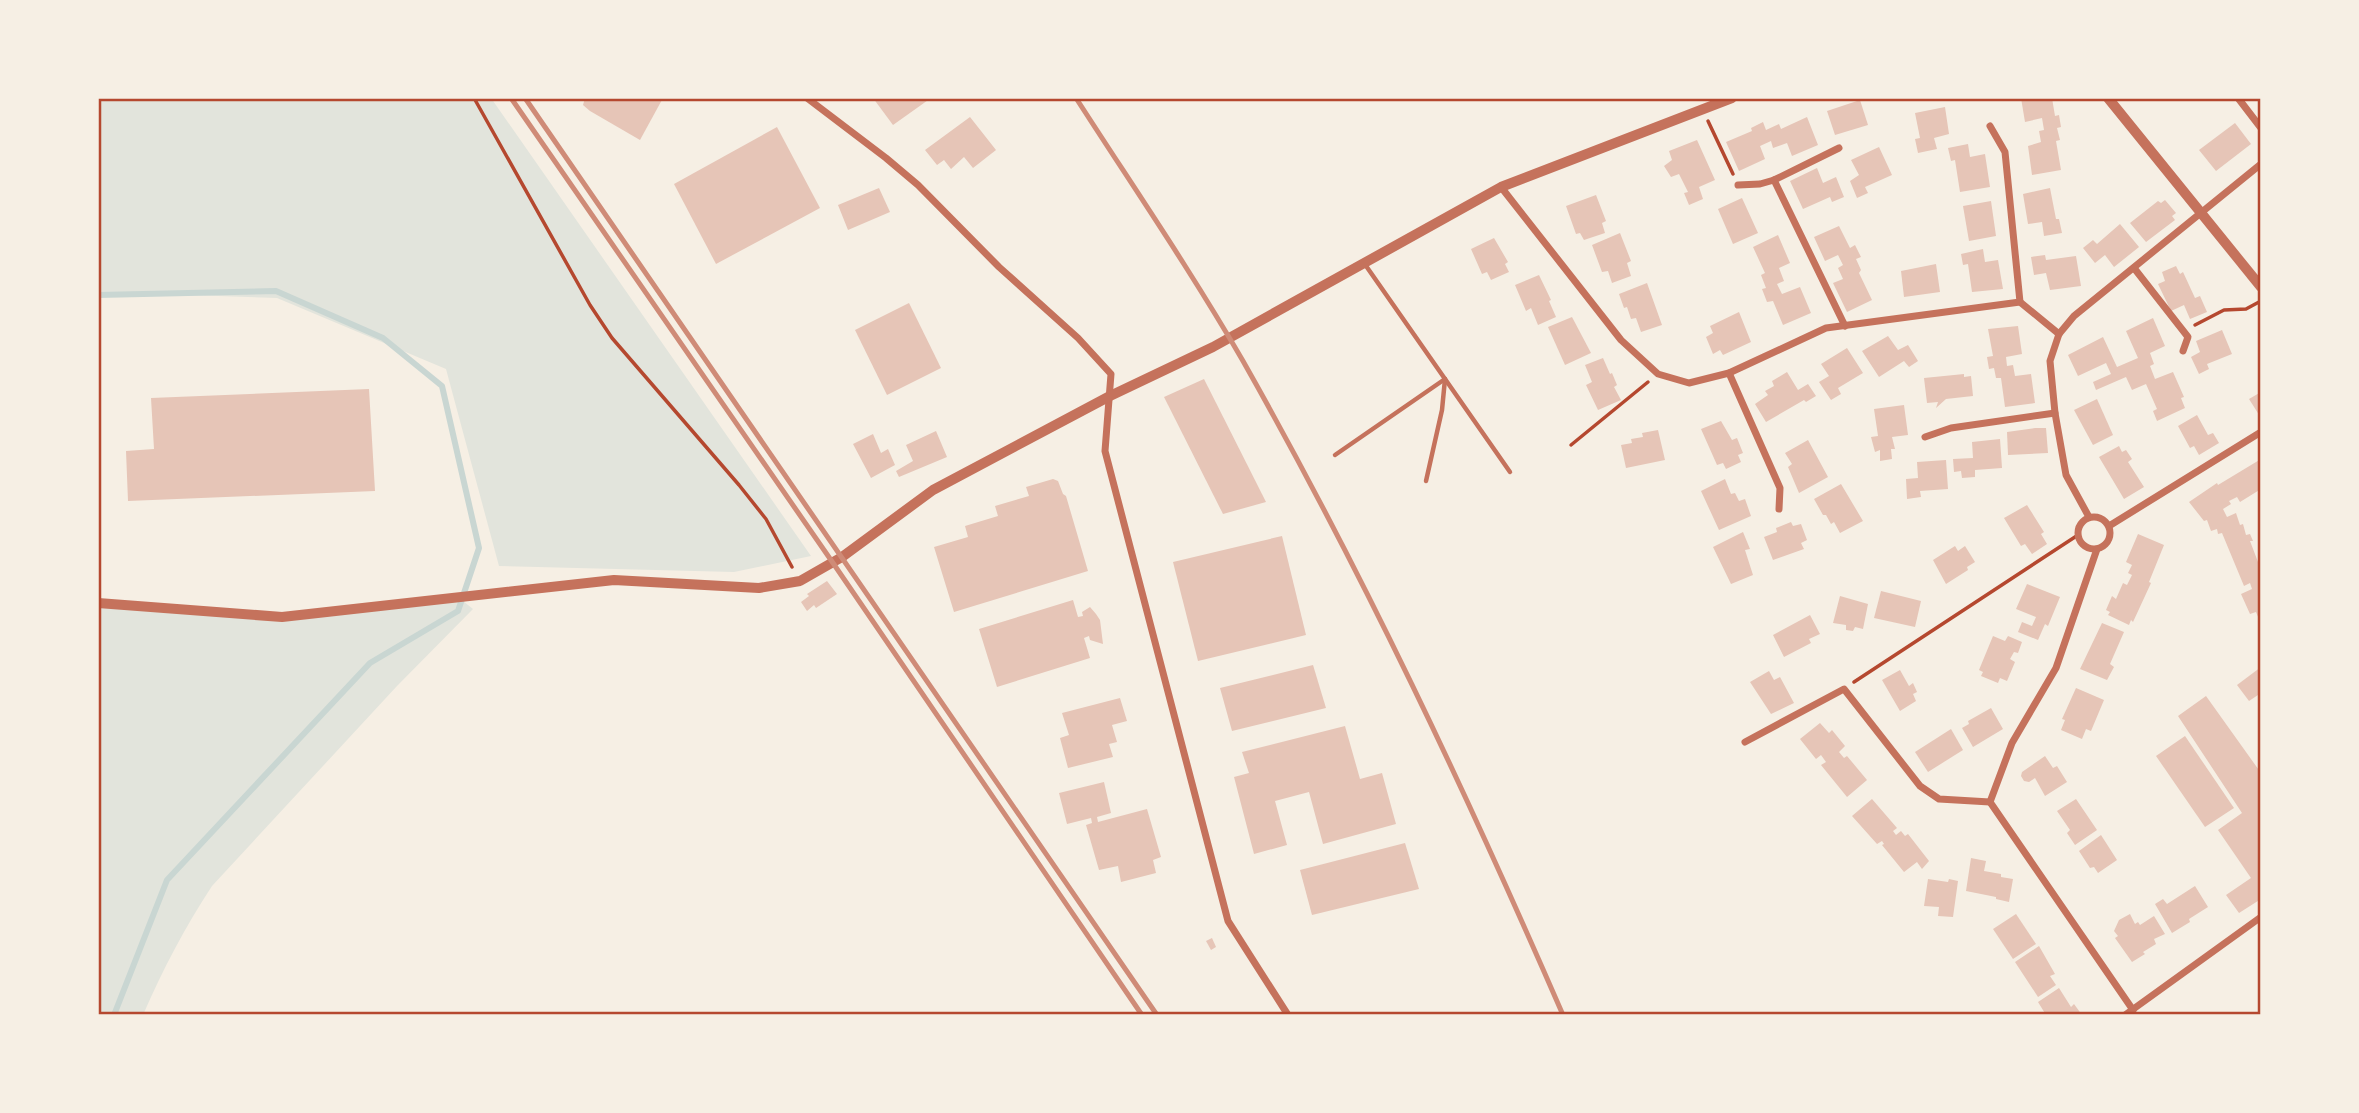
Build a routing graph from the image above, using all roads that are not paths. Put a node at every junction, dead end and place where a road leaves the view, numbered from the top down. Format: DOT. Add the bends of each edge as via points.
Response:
graph roads {
  1 [pos="807,98"];
  2 [pos="1732,98"];
  3 [pos="2108,98"];
  4 [pos="2238,98"];
  5 [pos="1990,125"];
  6 [pos="2261,128"];
  7 [pos="1839,148"];
  8 [pos="2261,164"];
  9 [pos="1774,180"];
  10 [pos="1738,185"];
  11 [pos="1501,187"];
  12 [pos="2201,214"];
  13 [pos="1364,262"];
  14 [pos="2134,268"];
  15 [pos="2261,287"];
  16 [pos="2020,302"];
  17 [pos="1845,326"];
  18 [pos="2059,334"];
  19 [pos="2183,351"];
  20 [pos="1729,373"];
  21 [pos="1445,379"];
  22 [pos="1110,396"];
  23 [pos="2056,413"];
  24 [pos="2261,432"];
  25 [pos="1925,437"];
  26 [pos="1335,455"];
  27 [pos="1510,472"];
  28 [pos="1426,481"];
  29 [pos="1779,509"];
  30 [pos="2089,517"];
  31 [pos="2109,526"];
  32 [pos="2097,549"];
  33 [pos="98,603"];
  34 [pos="1745,742"];
  35 [pos="1990,802"];
  36 [pos="2261,918"];
  37 [pos="2133,1010"];
  38 [pos="1288,1015"];
  39 [pos="2125,1015"];
  1 -- 22 [label="street" via="918,185 1078,338 1111,374"];
  2 -- 11 [label="street"];
  3 -- 12 [label="street"];
  4 -- 6 [label="street"];
  5 -- 16 [label="street" via="2005,152"];
  7 -- 9 [label="street"];
  8 -- 12 [label="street"];
  9 -- 10 [label="street"];
  9 -- 17 [label="street"];
  11 -- 13 [label="street"];
  11 -- 20 [label="street" via="1621,340 1658,374 1689,383"];
  12 -- 14 [label="street"];
  12 -- 15 [label="street"];
  13 -- 21 [label="lane"];
  13 -- 22 [label="street" via="1213,347"];
  14 -- 18 [label="street" via="2074,316"];
  14 -- 19 [label="street" via="2189,337"];
  16 -- 17 [label="street"];
  16 -- 18 [label="street"];
  17 -- 20 [label="street" via="1826,328"];
  18 -- 23 [label="street" via="2050,361"];
  20 -- 29 [label="street" via="1780,488"];
  21 -- 26 [label="lane"];
  21 -- 27 [label="lane"];
  21 -- 28 [label="lane"];
  22 -- 33 [label="street" via="933,490 842,557 800,581 760,588 614,580 282,617"];
  22 -- 38 [label="street" via="1105,451 1228,921"];
  23 -- 25 [label="street" via="1951,428"];
  23 -- 30 [label="street" via="2066,475"];
  24 -- 31 [label="street"];
  30 -- 31 [label="street" via="2099,517"];
  30 -- 32 [label="street" via="2078,535 2083,544"];
  31 -- 32 [label="street" via="2110,539"];
  32 -- 35 [label="street" via="2056,668 2012,743"];
  34 -- 35 [label="street" via="1843,689 1920,786 1939,799"];
  35 -- 37 [label="street"];
  36 -- 37 [label="street"];
  37 -- 39 [label="street"];
}
